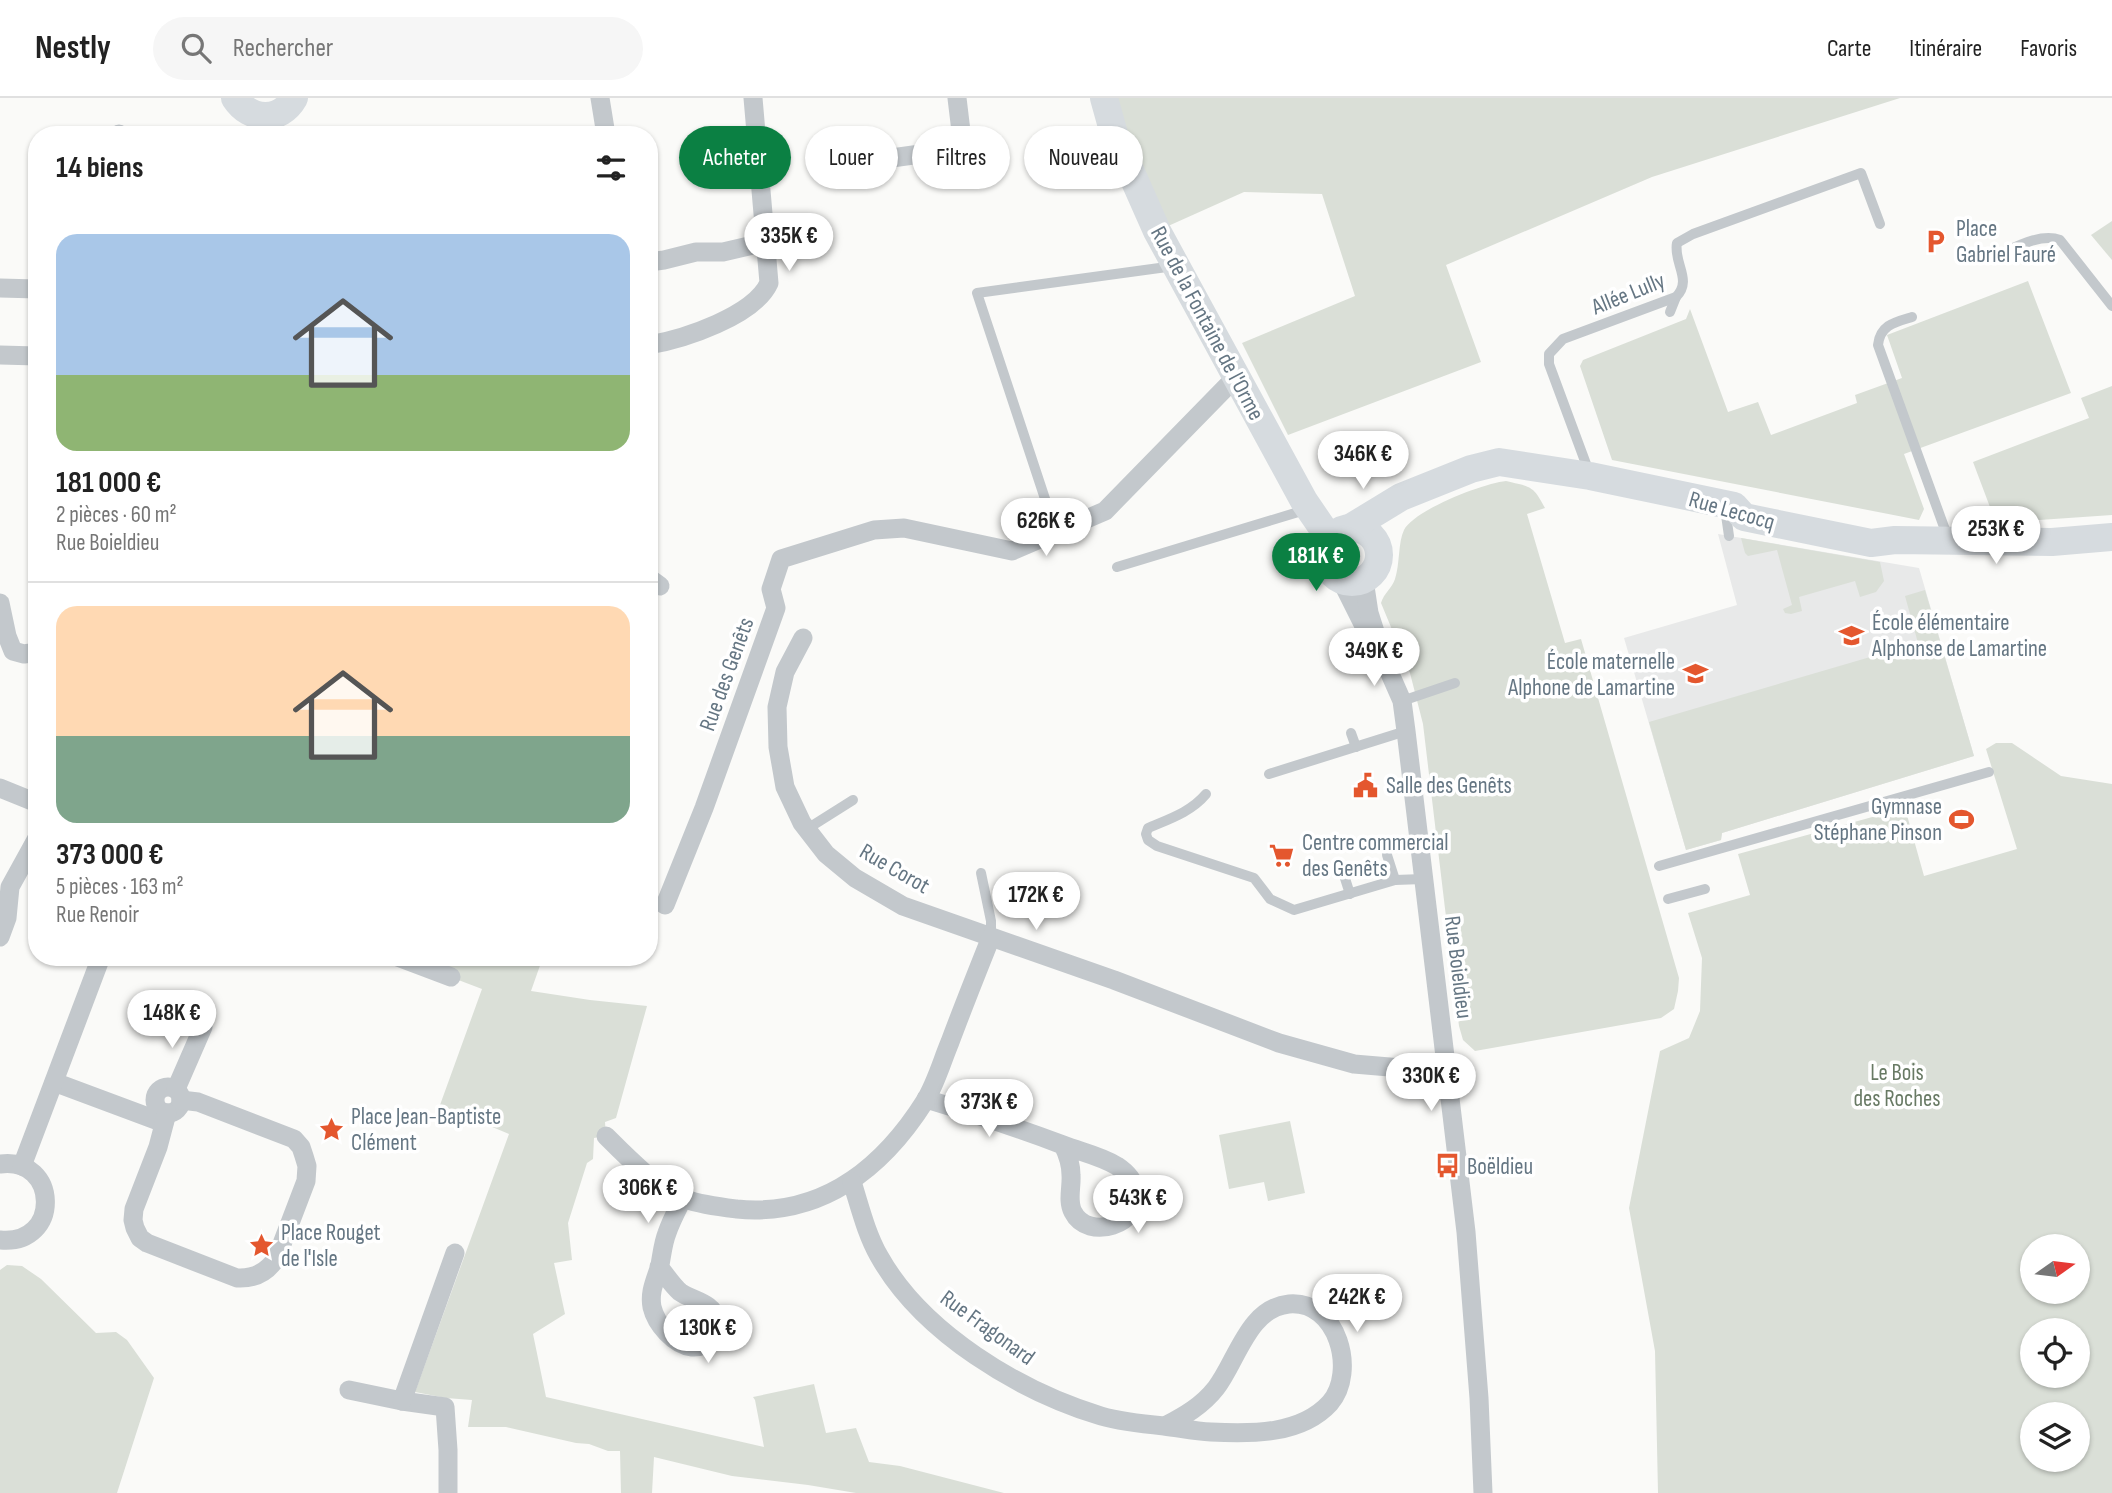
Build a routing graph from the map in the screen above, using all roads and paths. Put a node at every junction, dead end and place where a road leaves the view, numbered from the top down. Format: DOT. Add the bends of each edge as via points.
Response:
graph roads {
  1 [pos="235,98"];
  2 [pos="294,98"];
  3 [pos="600,98"];
  4 [pos="753,98"];
  5 [pos="957,98"];
  6 [pos="1104,98"];
  7 [pos="262,126"];
  8 [pos="605,126"];
  9 [pos="898,157"];
  10 [pos="1880,224"];
  11 [pos="766,242"];
  12 [pos="1991,258"];
  13 [pos="658,261"];
  14 [pos="1177,266"];
  15 [pos="0,288"];
  16 [pos="28,289"];
  17 [pos="1676,297"];
  18 [pos="2112,306"];
  19 [pos="1670,312"];
  20 [pos="1912,317"];
  21 [pos="1563,339"];
  22 [pos="658,343"];
  23 [pos="1576,347"];
  24 [pos="0,355"];
  25 [pos="28,356"];
  26 [pos="1237,377"];
  27 [pos="1590,476"];
  28 [pos="1401,497"];
  29 [pos="1724,504"];
  30 [pos="1309,509"];
  31 [pos="1056,532"];
  32 [pos="1728,536"];
  33 [pos="2112,537"];
  34 [pos="1949,542"];
  35 [pos="1377,544"];
  36 [pos="1337,562"];
  37 [pos="1117,566"];
  38 [pos="0,603"];
  39 [pos="803,638"];
  40 [pos="28,653"];
  41 [pos="1455,683"];
  42 [pos="1402,701"];
  43 [pos="1406,731"];
  44 [pos="1351,733"];
  45 [pos="1356,747"];
  46 [pos="1989,772"];
  47 [pos="1269,774"];
  48 [pos="0,788"];
  49 [pos="1206,794"];
  50 [pos="28,799"];
  51 [pos="853,800"];
  52 [pos="807,829"];
  53 [pos="28,854"];
  54 [pos="1387,855"];
  55 [pos="1658,866"];
  56 [pos="1342,869"];
  57 [pos="981,873"];
  58 [pos="1423,879"];
  59 [pos="1395,880"];
  60 [pos="1704,889"];
  61 [pos="1350,894"];
  62 [pos="1668,899"];
  63 [pos="665,905"];
  64 [pos="0,937"];
  65 [pos="990,937"];
  66 [pos="98,966"];
  67 [pos="422,966"];
  68 [pos="451,977"];
  69 [pos="203,1027"];
  70 [pos="1446,1066"];
  71 [pos="54,1082"];
  72 [pos="926,1099"];
  73 [pos="172,1106"];
  74 [pos="606,1136"];
  75 [pos="1063,1145"];
  76 [pos="0,1164"];
  77 [pos="22,1166"];
  78 [pos="852,1182"];
  79 [pos="683,1198"];
  80 [pos="0,1240"];
  81 [pos="455,1253"];
  82 [pos="659,1267"];
  83 [pos="349,1390"];
  84 [pos="402,1401"];
  85 [pos="1166,1426"];
  86 [pos="448,1493"];
  87 [pos="1483,1493"];
  1 -- 7 [label="street"];
  2 -- 7 [label="street"];
  3 -- 8 [label="street"];
  4 -- 11 [label="street"];
  5 -- 9 [label="street" via="963,148"];
  6 -- 14 [label="street, Rue de la Fontaine de l'Orme" via="1114,134"];
  10 -- 17 [label="lane, Allée Lully" via="1861,173 1848,177 1683,238 1675,248 1684,285"];
  11 -- 13 [label="street"];
  11 -- 22 [label="street" via="769,283 765,292 710,328"];
  12 -- 18 [label="lane" via="2042,238 2060,240"];
  14 -- 26 [label="street, Rue de la Fontaine de l'Orme"];
  14 -- 31 [label="lane" via="977,293"];
  15 -- 16 [label="street"];
  17 -- 19 [label="lane"];
  17 -- 21 [label="lane, Allée Lully"];
  20 -- 34 [label="lane" via="1888,325 1878,345"];
  21 -- 23 [label="lane"];
  21 -- 27 [label="lane" via="1551,349 1549,363"];
  24 -- 25 [label="street"];
  26 -- 30 [label="street, Rue de la Fontaine de l'Orme"];
  26 -- 31 [label="street, Rue des Genêts" via="1105,511"];
  27 -- 28 [label="street, Rue Lecocq" via="1499,462"];
  27 -- 29 [label="street, Rue Lecocq"];
  28 -- 35 [label="street" via="1385,520"];
  28 -- 36 [label="street, Rue Lecocq"];
  29 -- 32 [label="lane"];
  29 -- 34 [label="street, Rue Lecocq" via="1734,506 1744,517 1871,542"];
  30 -- 36 [label="street, Rue de la Fontaine de l'Orme"];
  30 -- 37 [label="lane"];
  31 -- 63 [label="street, Rue des Genêts" via="1012,551 890,527 781,559 771,589 775,608"];
  33 -- 34 [label="street, Rue Lecocq"];
  35 -- 36 [label="street" via="1366,531"];
  35 -- 36 [label="street" via="1376,569"];
  36 -- 42 [label="street, Rue Boieldieu" via="1369,613"];
  38 -- 40 [label="street" via="13,651"];
  39 -- 52 [label="street, Rue Corot" via="785,672 777,707 785,787"];
  41 -- 42 [label="lane"];
  42 -- 43 [label="street, Rue Boieldieu"];
  43 -- 45 [label="lane"];
  43 -- 58 [label="street, Rue Boieldieu"];
  44 -- 45 [label="lane"];
  45 -- 47 [label="lane"];
  46 -- 55 [label="lane"];
  48 -- 50 [label="street"];
  49 -- 61 [label="lane" via="1189,810 1148,828 1148,840 1254,878 1270,899 1294,911"];
  51 -- 52 [label="lane"];
  52 -- 65 [label="street, Rue Corot" via="826,854 855,878 903,906"];
  53 -- 64 [label="street" via="10,887"];
  54 -- 59 [label="lane"];
  56 -- 61 [label="lane"];
  57 -- 65 [label="lane"];
  58 -- 59 [label="lane"];
  58 -- 70 [label="street, Rue Boieldieu"];
  59 -- 61 [label="lane"];
  60 -- 62 [label="lane"];
  65 -- 70 [label="street, Rue Corot" via="1279,1042 1354,1064 1413,1069"];
  65 -- 72 [label="street"];
  66 -- 71 [label="street"];
  67 -- 68 [label="street"];
  69 -- 73 [label="street"];
  70 -- 87 [label="street, Rue Boieldieu" via="1473,1306"];
  71 -- 73 [label="street"];
  71 -- 77 [label="street"];
  72 -- 75 [label="street"];
  72 -- 78 [label="street" via="900,1136"];
  73 -- 73 [label="street" via="134,1209 132,1220 140,1238 229,1276 260,1275 272,1265 306,1181 301,1147 294,1139 198,1102"];
  74 -- 79 [label="street" via="649,1177"];
  75 -- 75 [label="street" via="1070,1159 1073,1213 1095,1227 1124,1220 1138,1198 1128,1176 1118,1167"];
  76 -- 77 [label="street"];
  77 -- 80 [label="street" via="43,1187 45,1214 30,1234"];
  78 -- 79 [label="street" via="784,1209 713,1206"];
  78 -- 85 [label="street, Rue Fragonard" via="878,1254 900,1286 942,1329 1015,1381 1058,1401 1103,1417"];
  79 -- 82 [label="street" via="666,1234"];
  81 -- 84 [label="street"];
  83 -- 84 [label="street"];
  84 -- 86 [label="street" via="445,1406"];
  85 -- 85 [label="street, Rue Fragonard" via="1195,1431 1275,1431 1323,1411 1337,1395 1344,1372 1333,1327 1306,1306 1288,1304 1271,1311 1254,1322 1216,1388 1188,1414"];
}
